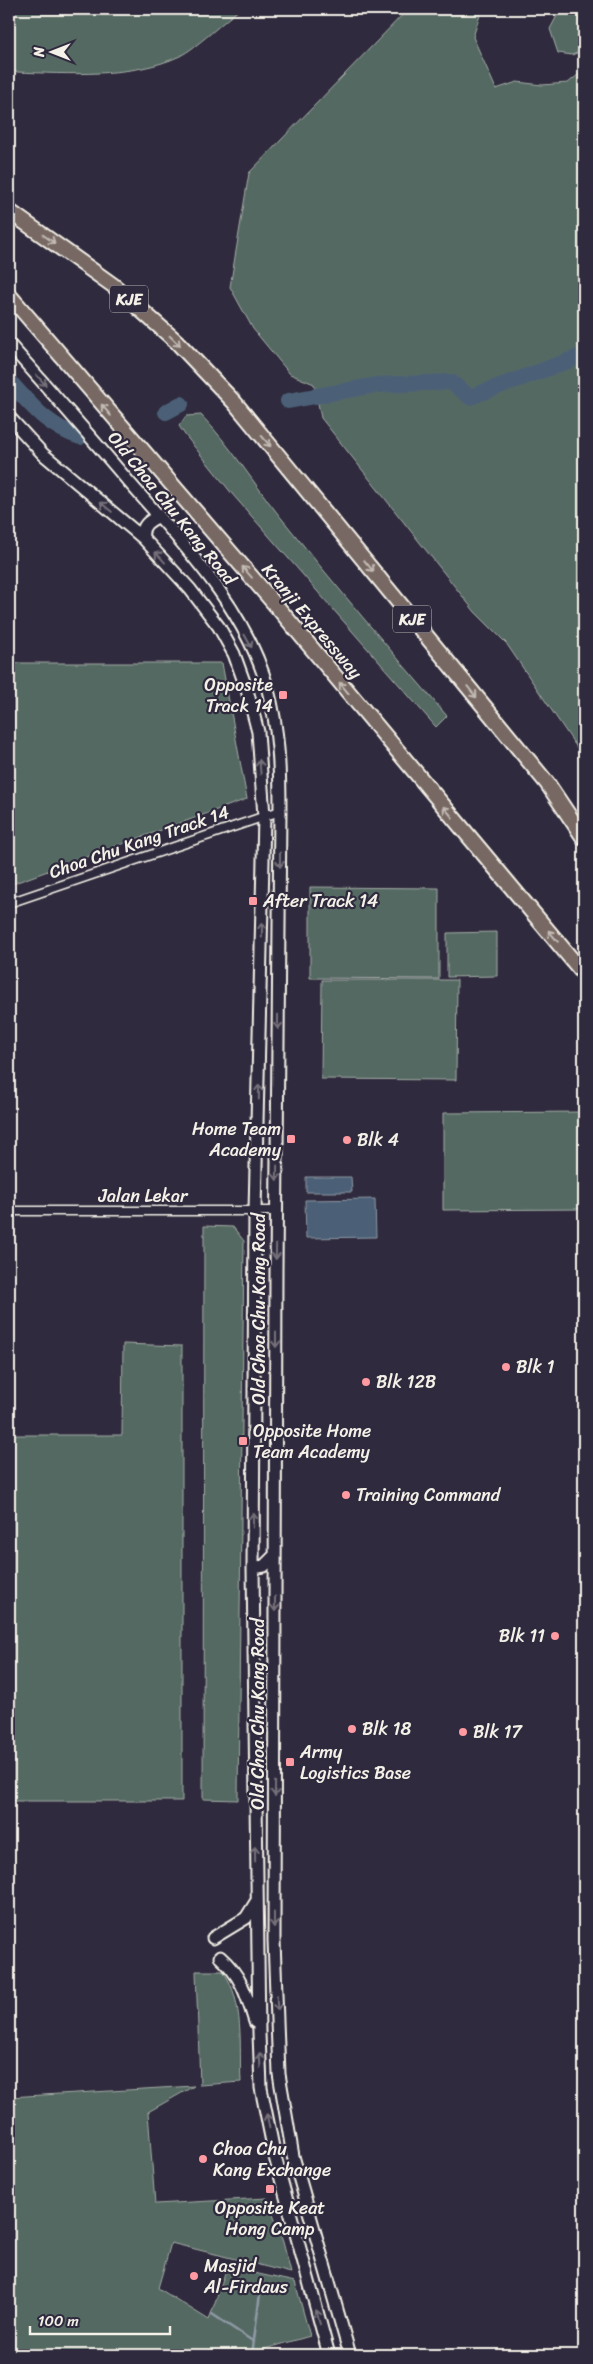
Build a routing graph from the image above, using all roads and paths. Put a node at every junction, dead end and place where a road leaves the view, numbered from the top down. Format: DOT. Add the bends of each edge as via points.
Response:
graph roads {
  1 [pos="9,211"];
  2 [pos="9,295"];
  3 [pos="9,344"];
  4 [pos="9,417"];
  5 [pos="159,516"];
  6 [pos="143,538"];
  7 [pos="280,811"];
  8 [pos="264,816"];
  9 [pos="584,838"];
  10 [pos="9,903"];
  11 [pos="584,974"];
  12 [pos="9,1211"];
  13 [pos="255,1211"];
  14 [pos="277,1211"];
  15 [pos="275,1555"];
  16 [pos="253,1568"];
  17 [pos="256,1902"];
  18 [pos="213,1938"];
  19 [pos="220,1957"];
  20 [pos="258,2033"];
  21 [pos="329,2355"];
  22 [pos="349,2355"];
  1 -- 9 [label="highway, KJE, one-way" via="114,286 177,342 234,403 547,783"];
  11 -- 2 [label="highway, Kranji Expressway, one-way" via="279,609"];
  3 -- 5 [label="main road, Old Choa Chu Kang Road, one-way"];
  6 -- 4 [label="main road, Old Choa Chu Kang Road, one-way" via="43,454"];
  5 -- 6 [label="main road" via="147,522"];
  5 -- 7 [label="main road, Old Choa Chu Kang Road, one-way" via="218,591 254,652 268,690 278,737"];
  8 -- 6 [label="main road, Old Choa Chu Kang Road, one-way" via="258,732 234,654 207,611"];
  7 -- 8 [label="street, Choa Chu Kang Track 14"];
  7 -- 14 [label="main road, Old Choa Chu Kang Road, one-way"];
  8 -- 10 [label="street, Choa Chu Kang Track 14"];
  13 -- 8 [label="main road, Old Choa Chu Kang Road, one-way"];
  12 -- 13 [label="street, Jalan Lekar"];
  13 -- 14 [label="street, Jalan Lekar"];
  16 -- 13 [label="main road, Old Choa Chu Kang Road, one-way"];
  14 -- 15 [label="main road, Old Choa Chu Kang Road, one-way"];
  15 -- 16 [label="main road" via="264,1566"];
  15 -- 22 [label="main road, Old Choa Chu Kang Road, one-way" via="274,1940 279,2074 293,2156"];
  17 -- 16 [label="main road, Old Choa Chu Kang Road, one-way"];
  17 -- 18 [label="main road" via="246,1918"];
  17 -- 20 [label="main road, Old Choa Chu Kang Road"];
  19 -- 20 [label="main road" via="233,1969 245,1989"];
  21 -- 20 [label="main road, Old Choa Chu Kang Road, one-way" via="275,2157 261,2088"];
}
